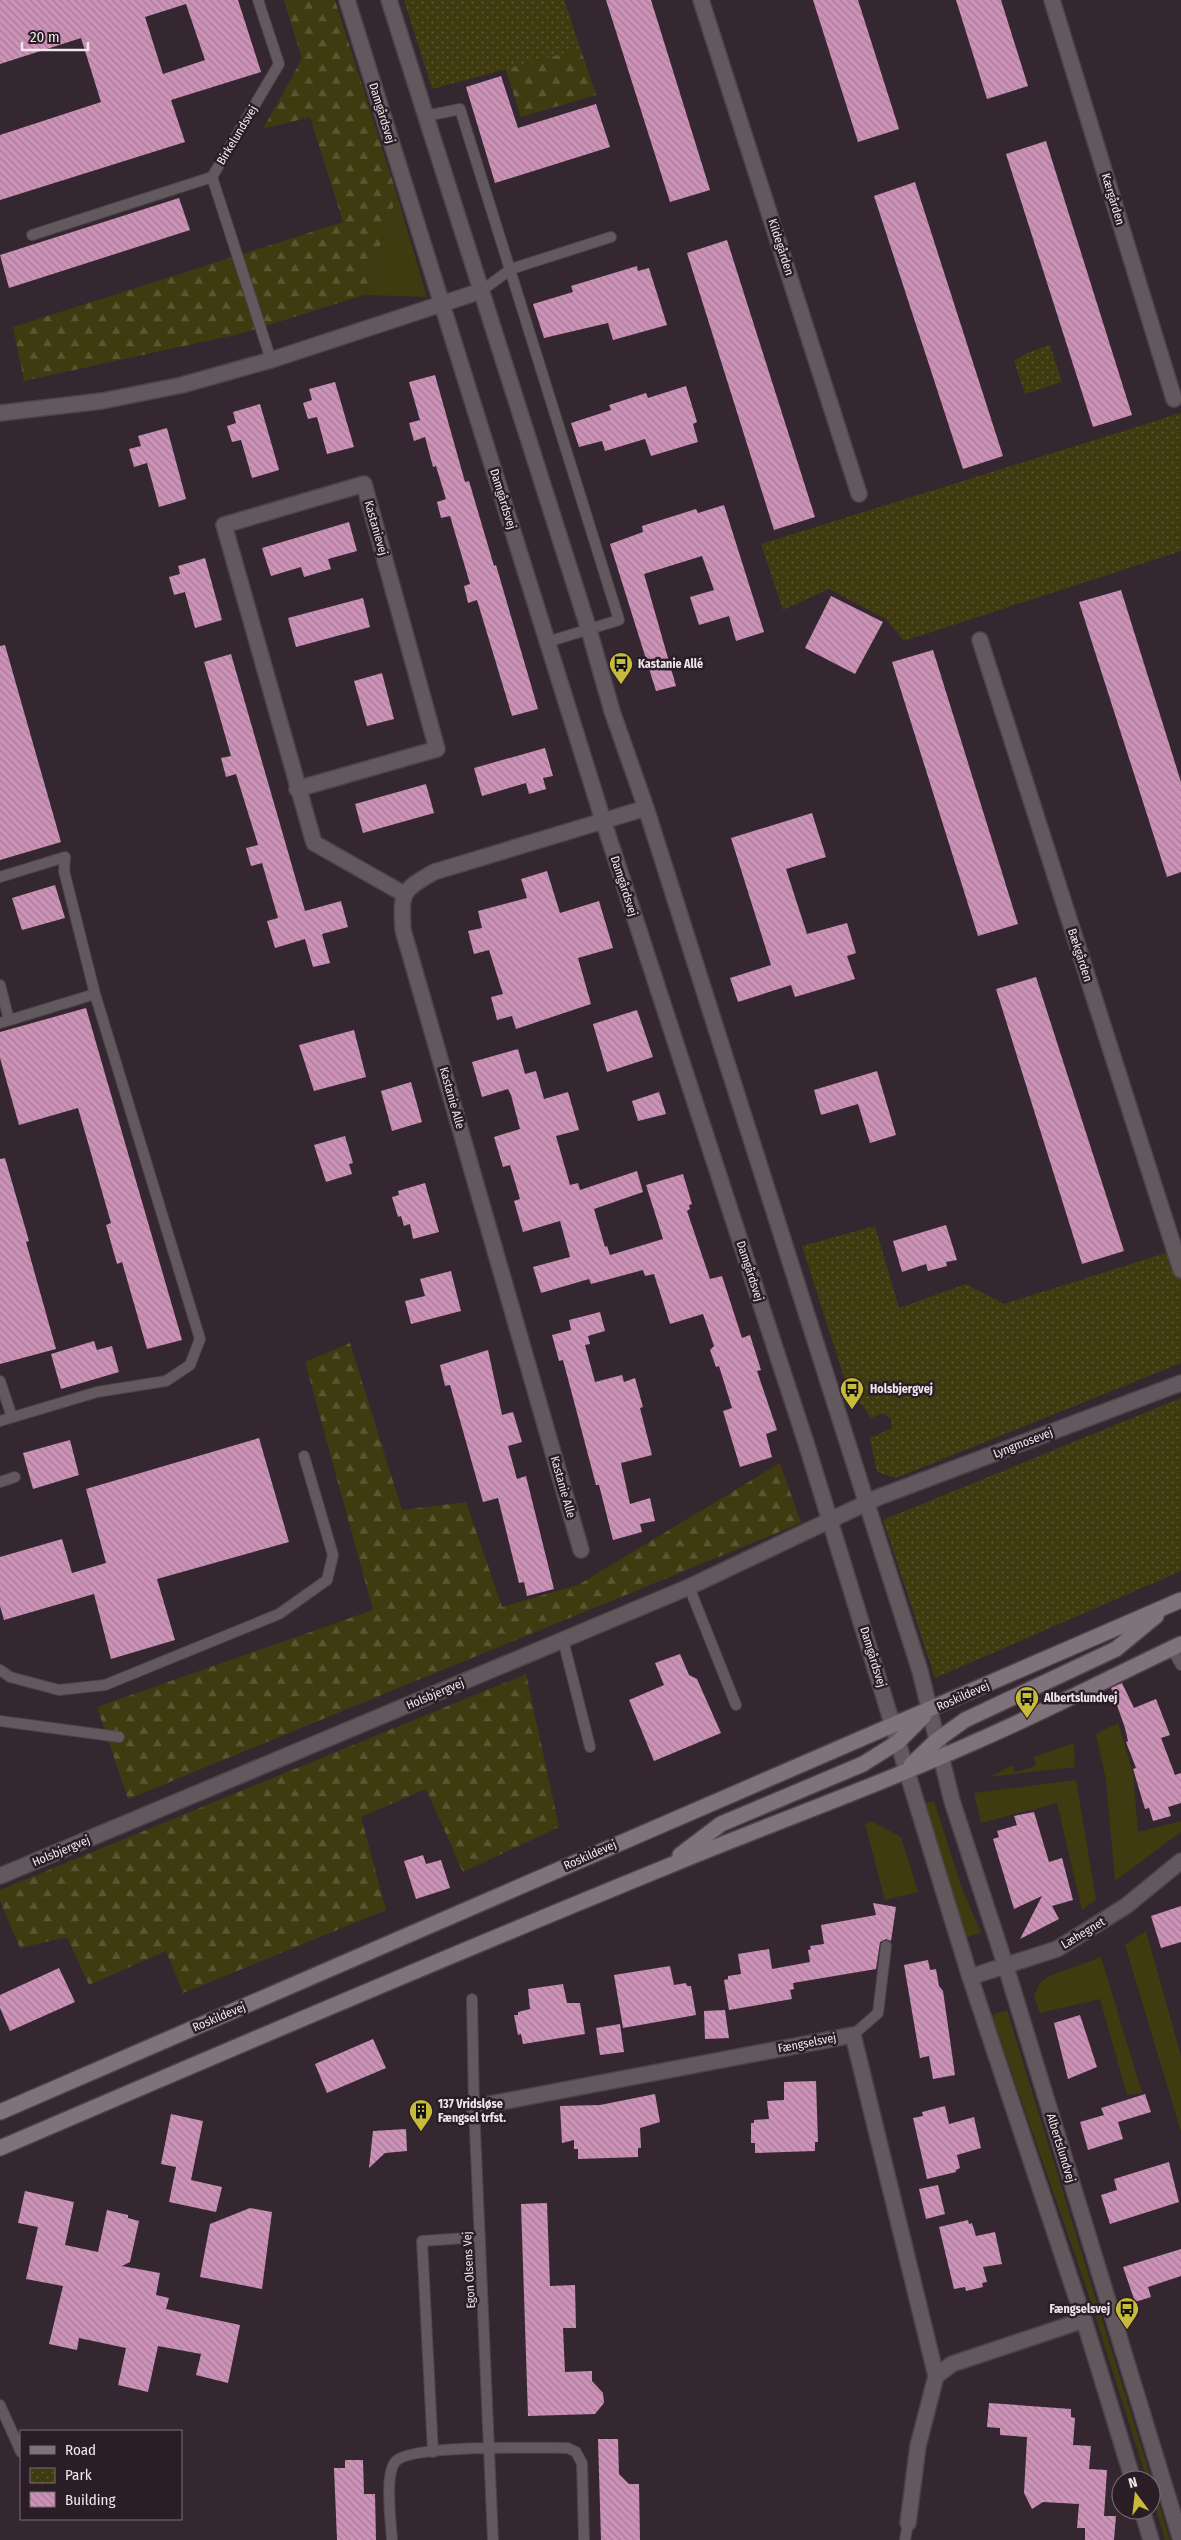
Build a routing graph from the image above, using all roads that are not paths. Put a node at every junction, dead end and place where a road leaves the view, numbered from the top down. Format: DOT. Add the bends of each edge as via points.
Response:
graph roads {
  1 [pos="258,0"];
  2 [pos="347,0"];
  3 [pos="389,0"];
  4 [pos="701,0"];
  5 [pos="1052,0"];
  6 [pos="426,116"];
  7 [pos="212,177"];
  8 [pos="32,235"];
  9 [pos="611,237"];
  10 [pos="511,269"];
  11 [pos="481,291"];
  12 [pos="442,305"];
  13 [pos="271,360"];
  14 [pos="1174,399"];
  15 [pos="0,413"];
  16 [pos="859,494"];
  17 [pos="589,630"];
  18 [pos="980,640"];
  19 [pos="547,642"];
  20 [pos="298,789"];
  21 [pos="646,808"];
  22 [pos="603,820"];
  23 [pos="0,877"];
  24 [pos="404,894"];
  25 [pos="0,985"];
  26 [pos="95,994"];
  27 [pos="5,1022"];
  28 [pos="1181,1270"];
  29 [pos="0,1381"];
  30 [pos="1181,1382"];
  31 [pos="12,1417"];
  32 [pos="0,1421"];
  33 [pos="304,1456"];
  34 [pos="15,1477"];
  35 [pos="0,1482"];
  36 [pos="866,1504"];
  37 [pos="830,1520"];
  38 [pos="581,1550"];
  39 [pos="689,1587"];
  40 [pos="1177,1601"];
  41 [pos="563,1640"];
  42 [pos="1177,1647"];
  43 [pos="1181,1665"];
  44 [pos="0,1670"];
  45 [pos="736,1705"];
  46 [pos="930,1710"];
  47 [pos="0,1721"];
  48 [pos="893,1725"];
  49 [pos="119,1737"];
  50 [pos="937,1740"];
  51 [pos="898,1742"];
  52 [pos="590,1747"];
  53 [pos="941,1757"];
  54 [pos="906,1770"];
  55 [pos="1181,1862"];
  56 [pos="665,1867"];
  57 [pos="0,1876"];
  58 [pos="886,1946"];
  59 [pos="1006,1967"];
  60 [pos="970,1977"];
  61 [pos="472,1999"];
  62 [pos="853,2034"];
  63 [pos="474,2107"];
  64 [pos="0,2112"];
  65 [pos="0,2148"];
  66 [pos="480,2237"];
  67 [pos="1084,2320"];
  68 [pos="936,2376"];
  69 [pos="0,2405"];
  70 [pos="490,2448"];
  71 [pos="20,2450"];
  72 [pos="433,2452"];
  73 [pos="1130,2470"];
  74 [pos="1145,2520"];
  75 [pos="908,2523"];
  76 [pos="392,2540"];
  77 [pos="493,2540"];
  78 [pos="584,2540"];
  79 [pos="905,2540"];
  80 [pos="1151,2540"];
  81 [pos="1180,2540"];
  1 -- 7 [label="lane, Birkelundsvej" via="279,64"];
  2 -- 12 [label="street, Damgårdsvej"];
  3 -- 6 [label="street"];
  4 -- 16 [label="street, Kildegården"];
  5 -- 14 [label="street, Kærgården"];
  6 -- 10 [label="lane" via="460,109"];
  6 -- 11 [label="street"];
  7 -- 8 [label="lane"];
  7 -- 13 [label="lane, Birkelundsvej"];
  9 -- 10 [label="lane"];
  10 -- 11 [label="lane"];
  10 -- 17 [label="lane" via="619,620"];
  11 -- 12 [label="street"];
  11 -- 17 [label="street"];
  12 -- 13 [label="street"];
  12 -- 19 [label="street, Damgårdsvej"];
  13 -- 15 [label="street" via="182,385 102,401"];
  17 -- 19 [label="lane"];
  17 -- 21 [label="street" via="612,711"];
  18 -- 28 [label="street, Bækgården"];
  19 -- 22 [label="street, Damgårdsvej"];
  20 -- 20 [label="street, Kastanievej" via="224,525 364,484 437,749"];
  20 -- 24 [label="street, Kastanievej" via="314,843"];
  21 -- 22 [label="street"];
  21 -- 36 [label="street"];
  22 -- 24 [label="street" via="434,872 412,885"];
  22 -- 37 [label="street, Damgårdsvej"];
  23 -- 26 [label="lane" via="65,857 64,871"];
  24 -- 38 [label="street, Kastanie Alle" via="403,930"];
  25 -- 27 [label="lane"];
  26 -- 27 [label="lane"];
  26 -- 31 [label="lane" via="200,1339 190,1365 166,1381 97,1392"];
  29 -- 31 [label="lane"];
  30 -- 36 [label="street, Lyngmosevej"];
  31 -- 32 [label="lane"];
  33 -- 44 [label="lane" via="333,1555 327,1580 279,1614 105,1685 59,1690 10,1677"];
  34 -- 35 [label="lane"];
  36 -- 37 [label="street, Holsbjergvej"];
  36 -- 46 [label="street"];
  37 -- 39 [label="street, Holsbjergvej"];
  37 -- 48 [label="street, Damgårdsvej"];
  39 -- 41 [label="street, Holsbjergvej"];
  39 -- 45 [label="lane"];
  40 -- 46 [label="main road, Roskildevej"];
  40 -- 50 [label="main road" via="1116,1649 965,1720"];
  41 -- 52 [label="lane"];
  41 -- 57 [label="street, Holsbjergvej"];
  42 -- 43 [label="lane"];
  42 -- 53 [label="main road"];
  46 -- 48 [label="main road, Roskildevej"];
  46 -- 50 [label="street"];
  46 -- 51 [label="main road"];
  47 -- 49 [label="lane"];
  48 -- 51 [label="street, Damgårdsvej"];
  48 -- 64 [label="main road, Roskildevej" via="801,1762"];
  50 -- 53 [label="street"];
  50 -- 54 [label="main road"];
  51 -- 54 [label="street, Damgårdsvej"];
  51 -- 56 [label="main road" via="863,1764 722,1824"];
  53 -- 54 [label="main road"];
  53 -- 59 [label="street, Albertslundvej" via="952,1801"];
  54 -- 56 [label="main road"];
  54 -- 60 [label="street"];
  55 -- 59 [label="street, Læhegnet" via="1093,1928 1057,1949"];
  56 -- 65 [label="main road" via="236,2045"];
  58 -- 62 [label="lane" via="878,2013"];
  59 -- 60 [label="street, Læhegnet"];
  59 -- 81 [label="street, Albertslundvej"];
  60 -- 67 [label="street"];
  61 -- 63 [label="lane, Egon Olsens Vej"];
  62 -- 63 [label="street, Fængselsvej"];
  62 -- 68 [label="street, Fængselsvej"];
  63 -- 66 [label="lane, Egon Olsens Vej"];
  66 -- 70 [label="lane, Egon Olsens Vej"];
  66 -- 72 [label="lane" via="422,2240"];
  67 -- 68 [label="street" via="952,2364"];
  67 -- 73 [label="street"];
  68 -- 75 [label="street, Fængselsvej" via="918,2446"];
  69 -- 71 [label="lane"];
  70 -- 72 [label="lane"];
  70 -- 77 [label="lane, Egon Olsens Vej"];
  70 -- 78 [label="lane" via="568,2448 576,2452 582,2463"];
  72 -- 76 [label="lane" via="410,2453 396,2461 389,2474"];
  74 -- 80 [label="street"];
  75 -- 79 [label="lane, Fængselsvej"];
}
